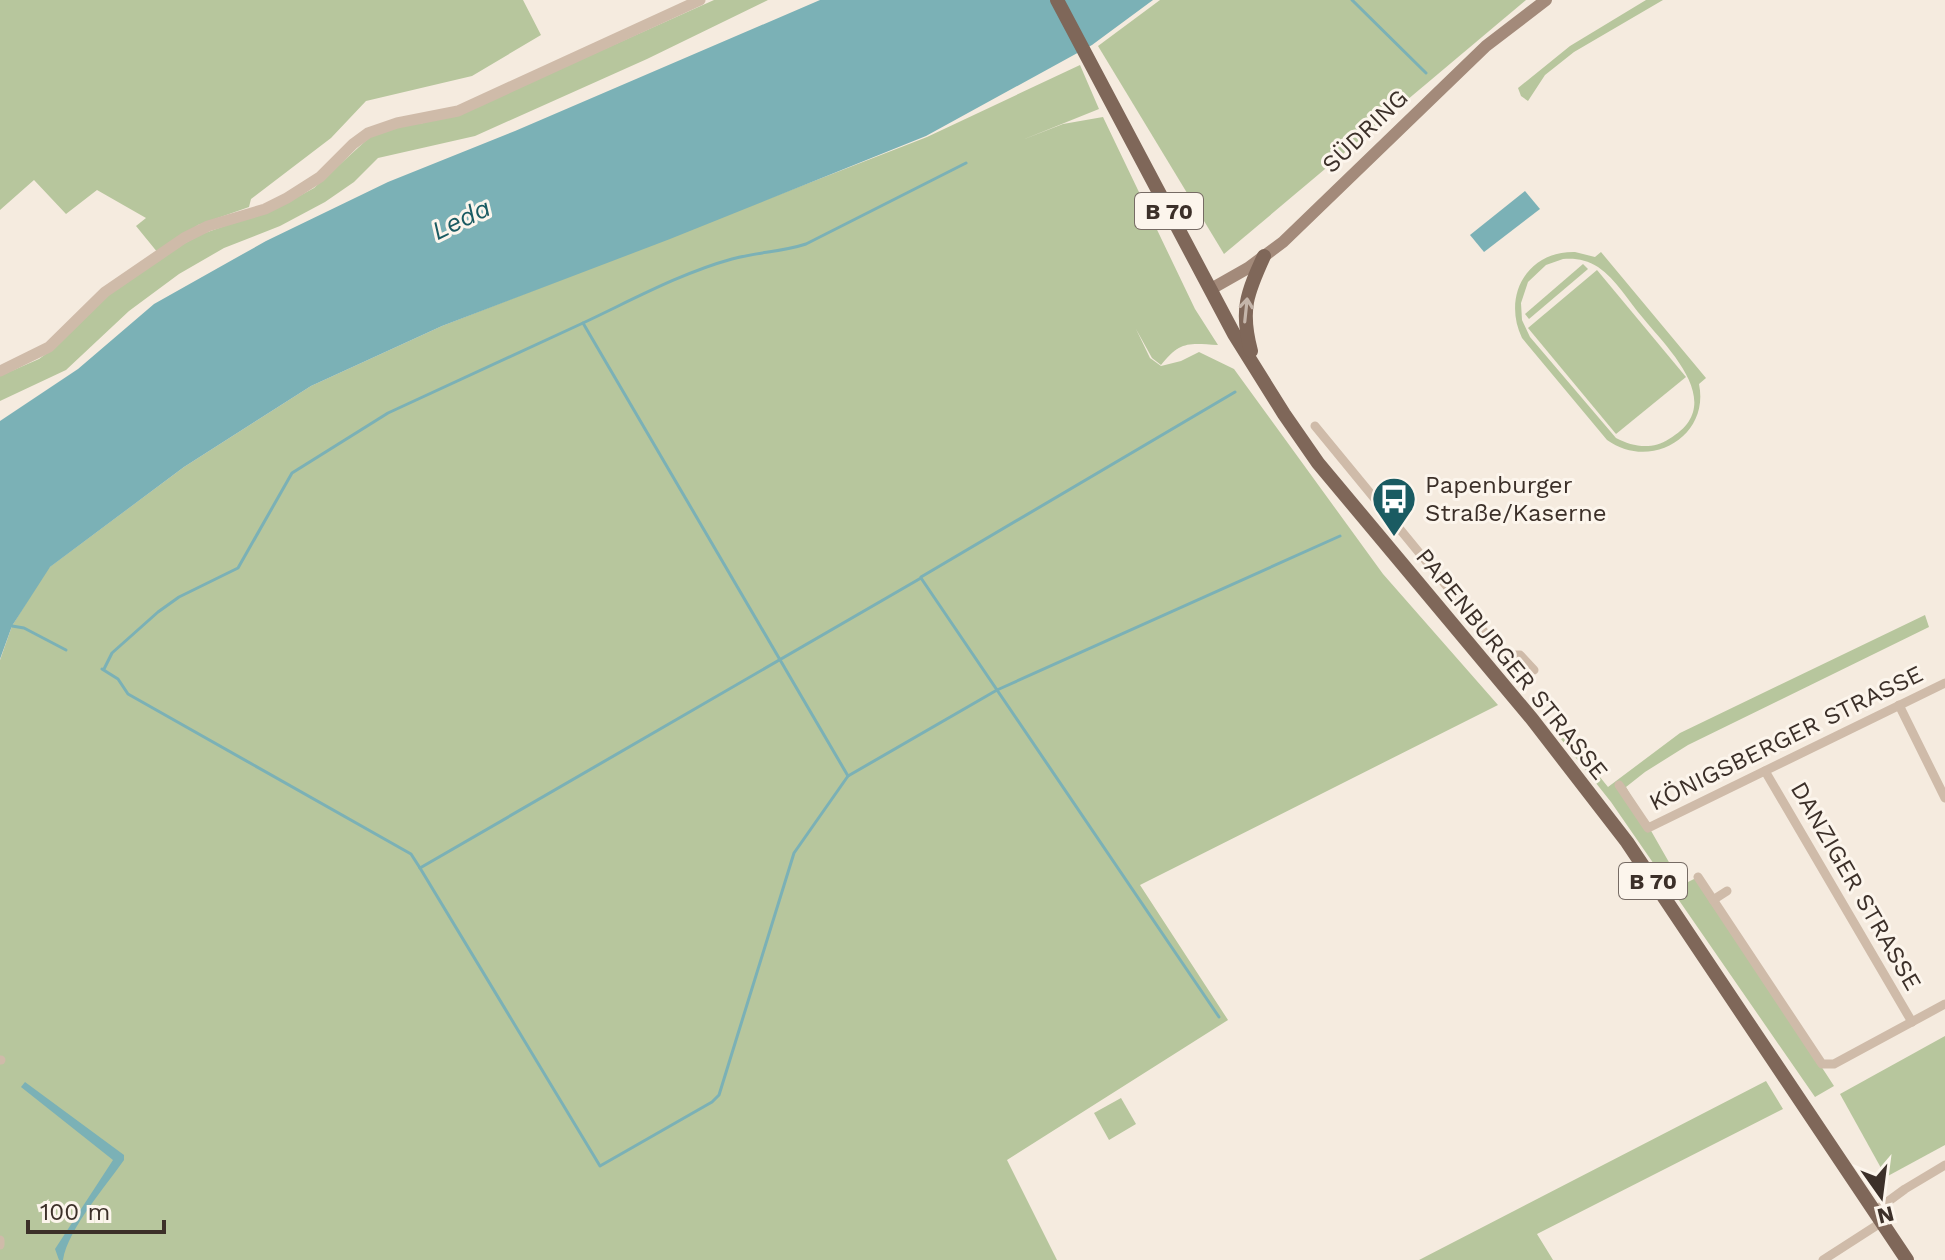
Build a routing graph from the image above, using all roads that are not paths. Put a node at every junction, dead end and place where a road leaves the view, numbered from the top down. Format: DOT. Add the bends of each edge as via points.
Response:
graph roads {
  1 [pos="700,0"];
  2 [pos="1057,0"];
  3 [pos="1546,0"];
  4 [pos="1264,256"];
  5 [pos="1211,289"];
  6 [pos="1255,367"];
  7 [pos="0,371"];
  8 [pos="1315,426"];
  9 [pos="1534,670"];
  10 [pos="1945,683"];
  11 [pos="1899,705"];
  12 [pos="1765,771"];
  13 [pos="1619,785"];
  14 [pos="1945,798"];
  15 [pos="1698,877"];
  16 [pos="1727,891"];
  17 [pos="1713,900"];
  18 [pos="1945,1004"];
  19 [pos="1912,1022"];
  20 [pos="1945,1165"];
  21 [pos="1878,1217"];
  22 [pos="1823,1260"];
  23 [pos="1907,1260"];
  1 -- 7 [label="street" via="458,111 368,133 320,177 287,198 184,238 105,292 49,347"];
  2 -- 5 [label="main road, PAPENBURGER STRASSE / B 70"];
  3 -- 4 [label="main road, SÜDRING" via="1486,46"];
  4 -- 5 [label="main road, SÜDRING"];
  6 -- 4 [label="main road, one-way" via="1244,309"];
  5 -- 6 [label="main road, PAPENBURGER STRASSE / B 70"];
  6 -- 21 [label="main road, PAPENBURGER STRASSE / B 70" via="1318,463 1532,719 1627,842"];
  8 -- 9 [label="street" via="1500,651 1520,655"];
  10 -- 11 [label="street, KÖNIGSBERGER STRASSE"];
  11 -- 12 [label="street, KÖNIGSBERGER STRASSE"];
  11 -- 14 [label="street"];
  12 -- 13 [label="street, KÖNIGSBERGER STRASSE" via="1648,828"];
  12 -- 19 [label="street, DANZIGER STRASSE"];
  15 -- 17 [label="street"];
  16 -- 17 [label="street"];
  17 -- 19 [label="street" via="1822,1064 1834,1064"];
  18 -- 19 [label="street"];
  20 -- 21 [label="street" via="1905,1189"];
  21 -- 22 [label="street"];
  21 -- 23 [label="main road, PAPENBURGER STRASSE / B 70"];
}
